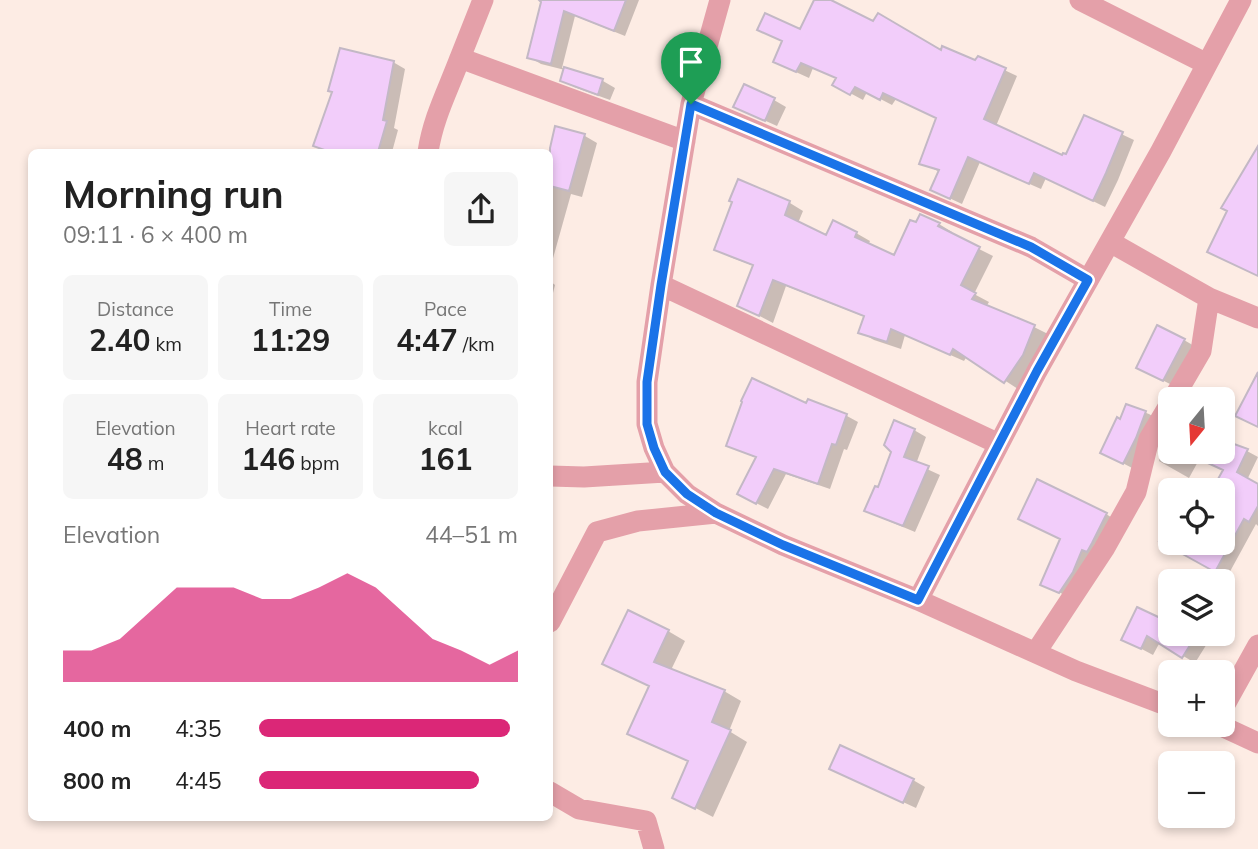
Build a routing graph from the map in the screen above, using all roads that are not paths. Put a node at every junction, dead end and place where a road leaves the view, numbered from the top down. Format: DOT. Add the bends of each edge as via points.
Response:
graph roads {
  1 [pos="483,0"];
  2 [pos="720,0"];
  3 [pos="1080,0"];
  4 [pos="1241,0"];
  5 [pos="460,58"];
  6 [pos="1207,64"];
  7 [pos="691,104"];
  8 [pos="685,141"];
  9 [pos="429,149"];
  10 [pos="1110,242"];
  11 [pos="1088,280"];
  12 [pos="661,285"];
  13 [pos="1209,298"];
  14 [pos="1258,318"];
  15 [pos="1180,387"];
  16 [pos="1158,424"];
  17 [pos="999,444"];
  18 [pos="665,472"];
  19 [pos="553,476"];
  20 [pos="716,513"];
  21 [pos="918,600"];
  22 [pos="553,616"];
  23 [pos="1258,645"];
  24 [pos="1036,652"];
  25 [pos="1235,686"];
  26 [pos="1158,702"];
  27 [pos="1235,732"];
  28 [pos="1258,743"];
  29 [pos="553,794"];
  30 [pos="654,849"];
  1 -- 5 [label="street"];
  2 -- 7 [label="street"];
  3 -- 6 [label="street"];
  4 -- 6 [label="street"];
  5 -- 8 [label="street"];
  5 -- 9 [label="street"];
  6 -- 10 [label="street"];
  7 -- 8 [label="street"];
  7 -- 11 [label="street" via="1031,247"];
  8 -- 12 [label="street"];
  10 -- 11 [label="street"];
  10 -- 13 [label="street"];
  11 -- 17 [label="street"];
  12 -- 17 [label="street"];
  12 -- 18 [label="street" via="647,382 647,424"];
  13 -- 14 [label="street"];
  13 -- 15 [label="street" via="1201,351"];
  16 -- 24 [label="street" via="1149,439 1136,492"];
  17 -- 21 [label="street"];
  18 -- 19 [label="street"];
  18 -- 20 [label="street"];
  20 -- 21 [label="street"];
  20 -- 22 [label="street" via="638,521 597,532"];
  21 -- 24 [label="street"];
  23 -- 25 [label="street"];
  24 -- 26 [label="street"];
  27 -- 28 [label="street"];
  29 -- 30 [label="street" via="579,809 646,821"];
}
